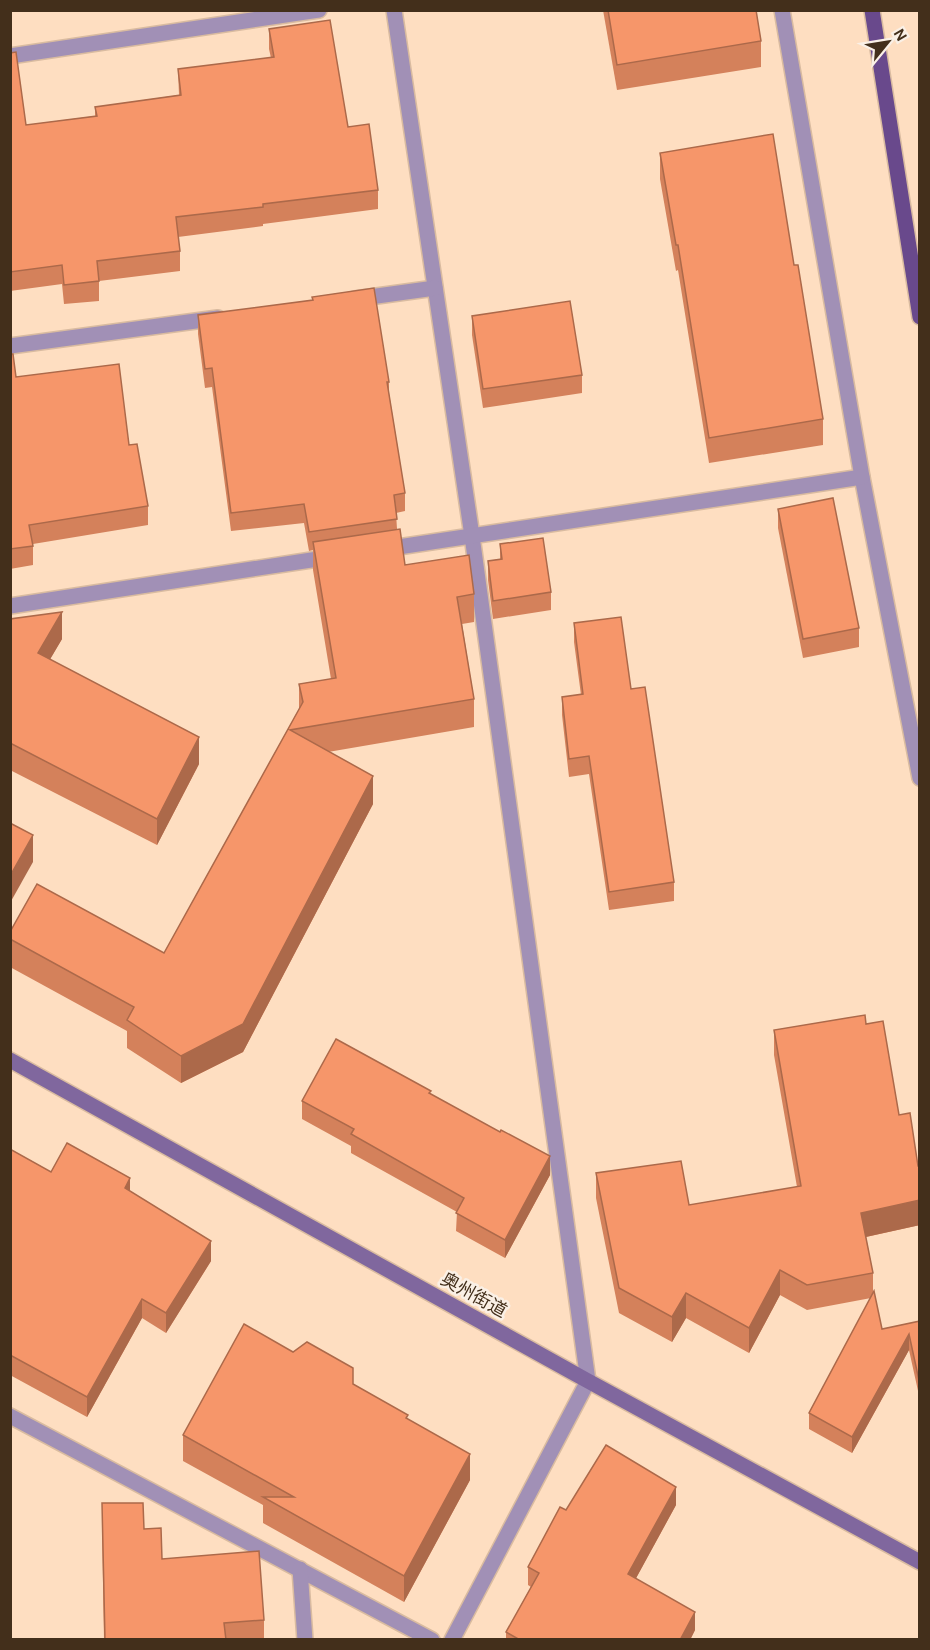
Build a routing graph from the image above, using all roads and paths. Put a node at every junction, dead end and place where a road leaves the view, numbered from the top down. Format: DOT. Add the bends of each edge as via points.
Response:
graph roads {
  1 [pos="319,10"];
  2 [pos="394,10"];
  3 [pos="782,10"];
  4 [pos="872,10"];
  5 [pos="10,56"];
  6 [pos="435,288"];
  7 [pos="341,301"];
  8 [pos="235,315"];
  9 [pos="920,317"];
  10 [pos="10,346"];
  11 [pos="862,477"];
  12 [pos="472,536"];
  13 [pos="365,552"];
  14 [pos="342,556"];
  15 [pos="10,606"];
  16 [pos="920,778"];
  17 [pos="10,1060"];
  18 [pos="588,1381"];
  19 [pos="10,1416"];
  20 [pos="920,1562"];
  21 [pos="300,1569"];
  22 [pos="305,1640"];
  23 [pos="432,1640"];
  24 [pos="452,1640"];
  1 -- 5 [label="street"];
  2 -- 6 [label="street"];
  3 -- 11 [label="street"];
  4 -- 9 [label="main road"];
  6 -- 7 [label="street"];
  6 -- 12 [label="street"];
  8 -- 10 [label="street"];
  11 -- 12 [label="street"];
  11 -- 16 [label="street"];
  12 -- 13 [label="street"];
  12 -- 18 [label="street"];
  14 -- 15 [label="street"];
  17 -- 18 [label="street, 奥州街道"];
  18 -- 20 [label="street, 奥州街道"];
  18 -- 24 [label="street"];
  19 -- 21 [label="street"];
  21 -- 22 [label="street"];
  21 -- 23 [label="street"];
}
